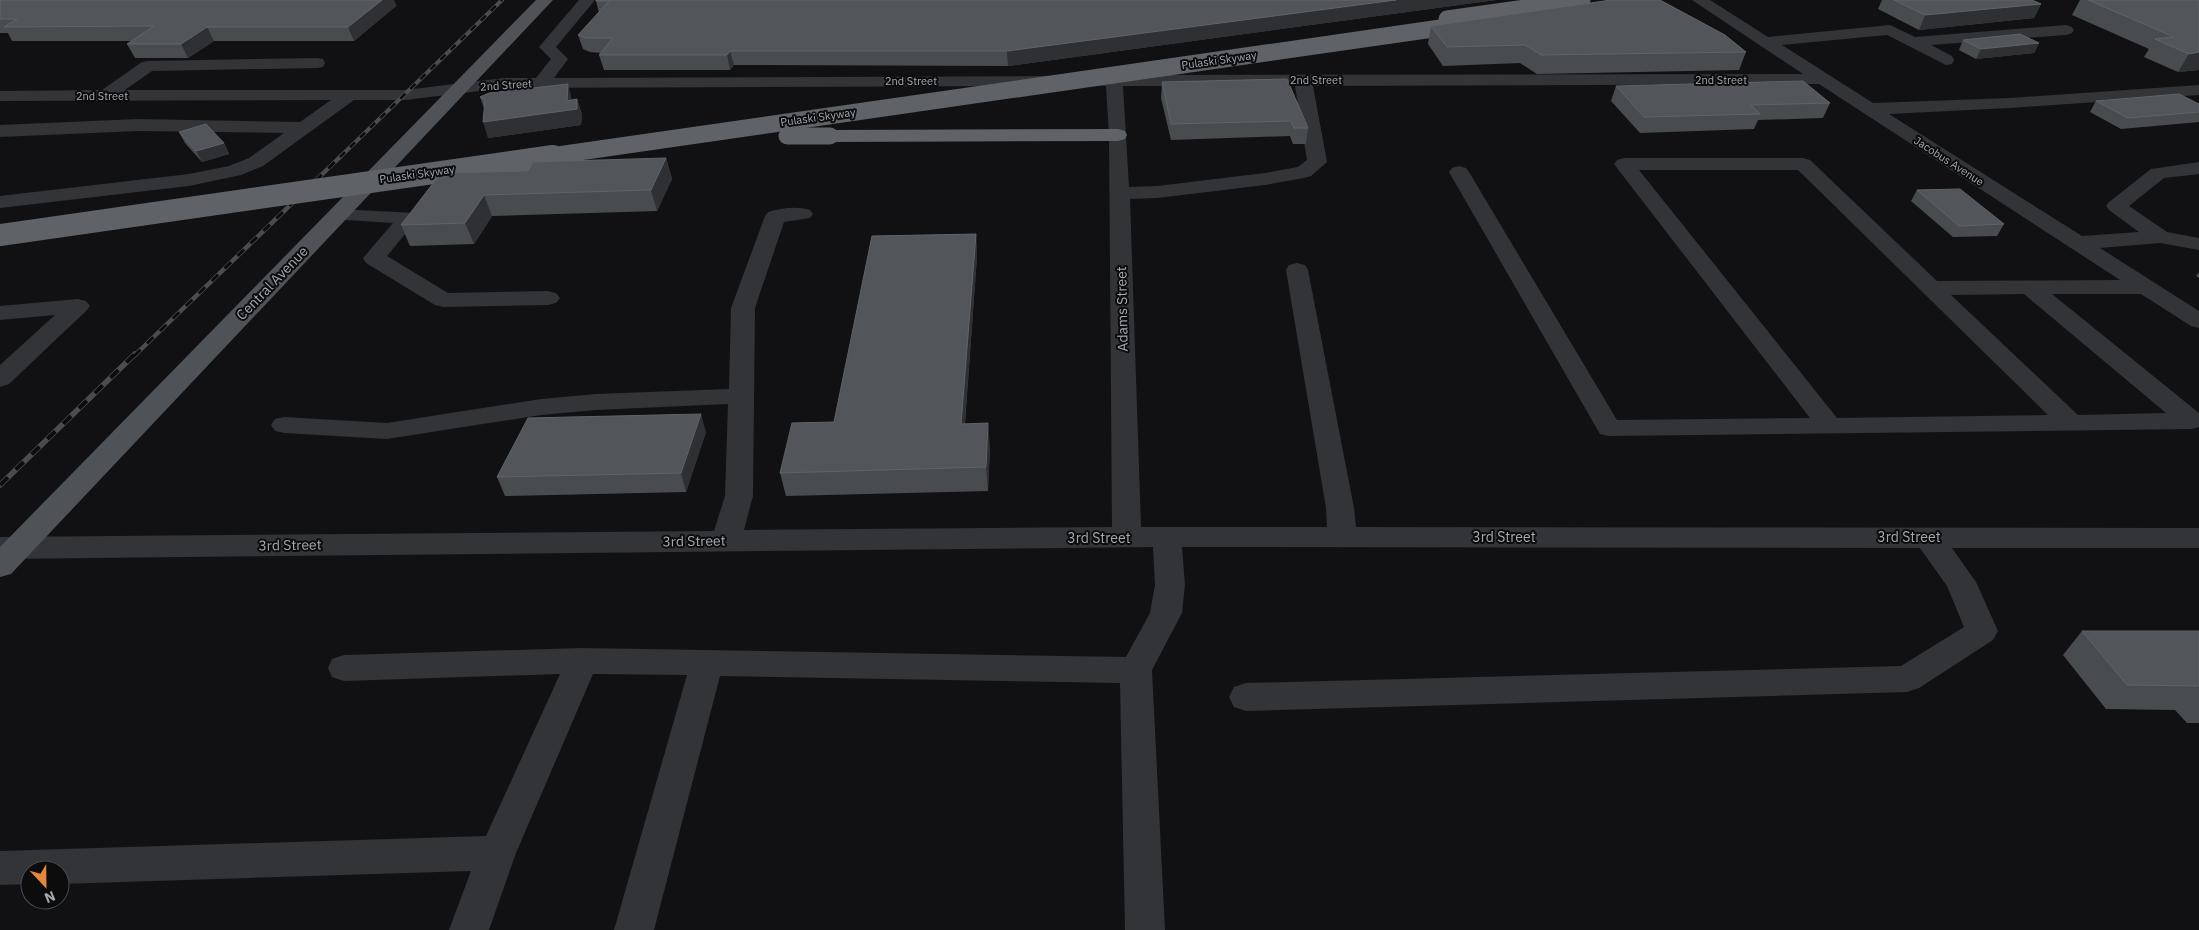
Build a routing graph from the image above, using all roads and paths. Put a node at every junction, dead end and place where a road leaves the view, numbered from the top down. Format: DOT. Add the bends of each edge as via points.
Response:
graph roads {
  1 [pos="545,0"];
  2 [pos="587,0"];
  3 [pos="1700,0"];
  4 [pos="1590,3"];
  5 [pos="2066,30"];
  6 [pos="1766,42"];
  7 [pos="1912,42"];
  8 [pos="1946,60"];
  9 [pos="317,64"];
  10 [pos="1822,79"];
  11 [pos="1114,80"];
  12 [pos="1303,80"];
  13 [pos="541,83"];
  14 [pos="460,90"];
  15 [pos="2199,90"];
  16 [pos="350,95"];
  17 [pos="0,96"];
  18 [pos="106,96"];
  19 [pos="1869,109"];
  20 [pos="305,128"];
  21 [pos="0,131"];
  22 [pos="1118,135"];
  23 [pos="2199,168"];
  24 [pos="1459,172"];
  25 [pos="1120,193"];
  26 [pos="0,202"];
  27 [pos="803,214"];
  28 [pos="337,215"];
  29 [pos="0,222"];
  30 [pos="0,228"];
  31 [pos="0,235"];
  32 [pos="2160,237"];
  33 [pos="2078,243"];
  34 [pos="2199,244"];
  35 [pos="1297,270"];
  36 [pos="1931,288"];
  37 [pos="2030,288"];
  38 [pos="2147,288"];
  39 [pos="548,298"];
  40 [pos="0,313"];
  41 [pos="2199,321"];
  42 [pos="0,379"];
  43 [pos="742,396"];
  44 [pos="2071,423"];
  45 [pos="284,425"];
  46 [pos="1830,426"];
  47 [pos="1127,537"];
  48 [pos="1167,537"];
  49 [pos="1342,537"];
  50 [pos="1928,537"];
  51 [pos="2199,538"];
  52 [pos="726,541"];
  53 [pos="6,554"];
  54 [pos="582,661"];
  55 [pos="707,662"];
  56 [pos="344,668"];
  57 [pos="1136,670"];
  58 [pos="1246,697"];
  59 [pos="497,853"];
  60 [pos="0,868"];
  61 [pos="469,930"];
  62 [pos="634,930"];
  63 [pos="1145,930"];
  1 -- 14 [label="main road, Central Avenue"];
  2 -- 13 [label="street" via="547,47 560,59"];
  3 -- 6 [label="street, Jacobus Avenue"];
  4 -- 29 [label="highway, Pulaski Skyway, bridge"];
  4 -- 31 [label="highway, Pulaski Skyway, bridge"];
  5 -- 7 [label="street"];
  6 -- 7 [label="street" via="1890,30"];
  6 -- 10 [label="street, Jacobus Avenue"];
  7 -- 8 [label="street"];
  9 -- 18 [label="street" via="148,66"];
  10 -- 12 [label="street, 2nd Street"];
  10 -- 19 [label="street, Jacobus Avenue"];
  11 -- 12 [label="street, 2nd Street"];
  11 -- 13 [label="street, 2nd Street"];
  11 -- 22 [label="street, Adams Street"];
  12 -- 25 [label="street" via="1317,162 1304,172 1158,192"];
  13 -- 14 [label="street, 2nd Street" via="504,83"];
  14 -- 16 [label="street, 2nd Street"];
  14 -- 28 [label="main road, Central Avenue"];
  15 -- 19 [label="street"];
  16 -- 18 [label="street, 2nd Street"];
  16 -- 20 [label="street"];
  17 -- 18 [label="street, 2nd Street"];
  19 -- 33 [label="street, Jacobus Avenue"];
  20 -- 21 [label="street" via="138,125"];
  20 -- 26 [label="street" via="256,162 234,170 188,180"];
  22 -- 25 [label="street, Adams Street"];
  22 -- 30 [label="highway, bridge" via="698,137 599,144"];
  23 -- 32 [label="street" via="2158,173 2116,206"];
  24 -- 46 [label="street" via="1609,428"];
  25 -- 47 [label="street, Adams Street"];
  27 -- 43 [label="street" via="775,216 744,308"];
  28 -- 39 [label="street" via="409,217 374,258 444,300"];
  28 -- 53 [label="main road, Central Avenue"];
  32 -- 33 [label="street"];
  32 -- 34 [label="street"];
  33 -- 38 [label="street, Jacobus Avenue"];
  35 -- 49 [label="street" via="1340,508"];
  36 -- 37 [label="street"];
  36 -- 44 [label="street"];
  36 -- 46 [label="street" via="1803,164 1624,164"];
  37 -- 38 [label="street"];
  37 -- 44 [label="street" via="2192,421"];
  38 -- 41 [label="street, Jacobus Avenue"];
  40 -- 42 [label="street" via="78,306"];
  43 -- 45 [label="street" via="541,407 387,432"];
  43 -- 52 [label="street" via="739,496"];
  44 -- 46 [label="street"];
  47 -- 48 [label="street, 3rd Street"];
  47 -- 52 [label="street, 3rd Street"];
  48 -- 49 [label="street, 3rd Street"];
  48 -- 57 [label="street" via="1170,584 1166,614"];
  49 -- 50 [label="street, 3rd Street"];
  50 -- 51 [label="street, 3rd Street"];
  50 -- 58 [label="street" via="1961,582 1982,631 1907,680"];
  52 -- 53 [label="street, 3rd Street"];
  54 -- 55 [label="street"];
  54 -- 56 [label="street"];
  54 -- 59 [label="street"];
  55 -- 57 [label="street"];
  55 -- 62 [label="street"];
  57 -- 63 [label="street"];
  59 -- 60 [label="street"];
  59 -- 61 [label="street"];
}
